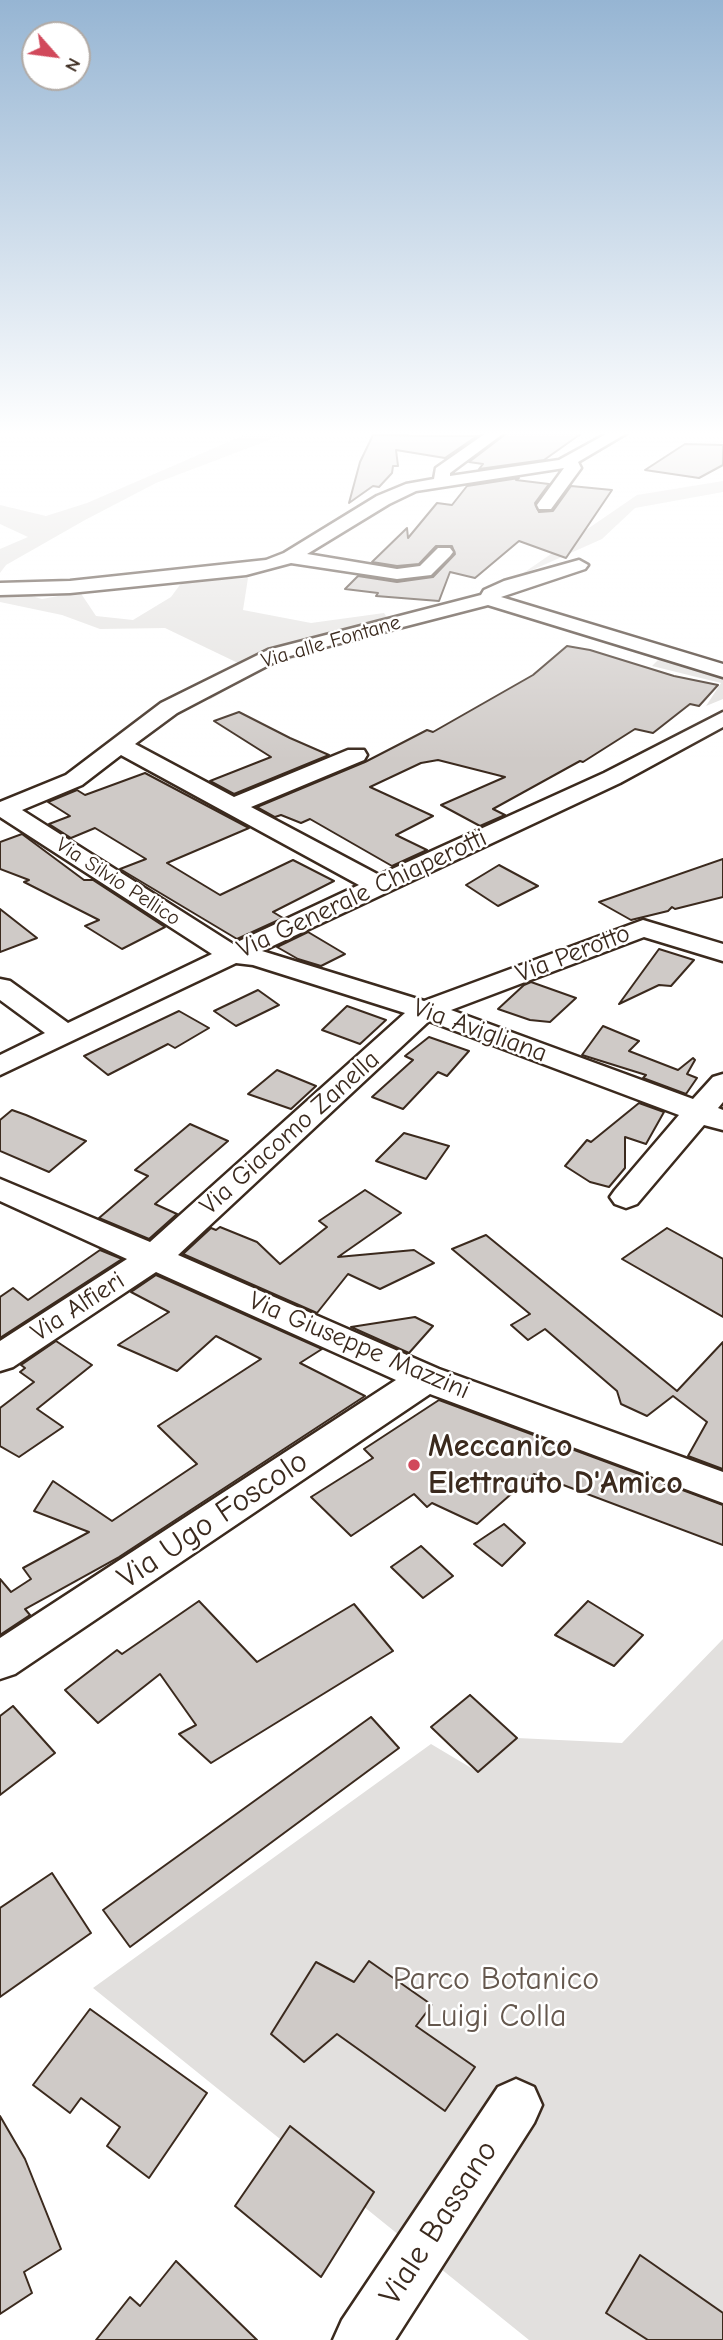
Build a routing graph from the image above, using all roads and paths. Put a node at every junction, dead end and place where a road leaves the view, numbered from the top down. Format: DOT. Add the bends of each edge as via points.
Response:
graph roads {
  1 [pos="315,542"];
  2 [pos="444,552"];
  3 [pos="289,558"];
  4 [pos="579,565"];
  5 [pos="0,589"];
  6 [pos="489,599"];
  7 [pos="723,671"];
  8 [pos="723,718"];
  9 [pos="122,746"];
  10 [pos="356,755"];
  11 [pos="233,806"];
  12 [pos="2,809"];
  13 [pos="378,885"];
  14 [pos="723,953"];
  15 [pos="232,955"];
  16 [pos="0,987"];
  17 [pos="425,1010"];
  18 [pos="66,1035"];
  19 [pos="0,1066"];
  20 [pos="723,1083"];
  21 [pos="711,1117"];
  22 [pos="0,1189"];
  23 [pos="626,1197"];
  24 [pos="156,1256"];
  25 [pos="0,1358"];
  26 [pos="426,1378"];
  27 [pos="723,1488"];
  28 [pos="0,1661"];
  29 [pos="516,2105"];
  30 [pos="362,2340"];
  1 -- 3 [label="street"];
  2 -- 3 [label="street" via="425,571 397,574"];
  3 -- 5 [label="street" via="246,570"];
  4 -- 6 [label="street, Via alle Fontane" via="511,586"];
  6 -- 7 [label="street"];
  6 -- 9 [label="street, Via alle Fontane" via="275,654 169,708"];
  8 -- 13 [label="street, Via Generale Chiaperotti" via="612,778"];
  9 -- 11 [label="street"];
  9 -- 12 [label="street, Via alle Fontane" via="74,780"];
  10 -- 11 [label="street"];
  11 -- 13 [label="street"];
  12 -- 15 [label="street, Via Silvio Pellico"];
  13 -- 15 [label="street, Via Generale Chiaperotti"];
  14 -- 17 [label="street, Via Perotto" via="643,928"];
  15 -- 17 [label="street, Via Avigliana" via="256,957"];
  15 -- 18 [label="street, Via Generale Chiaperotti"];
  16 -- 18 [label="street"];
  17 -- 21 [label="street, Via Avigliana"];
  17 -- 24 [label="street, Via Giacomo Zanella"];
  18 -- 19 [label="street, Via Generale Chiaperotti"];
  20 -- 21 [label="street"];
  21 -- 23 [label="street"];
  22 -- 24 [label="street, Via Giuseppe Mazzini"];
  24 -- 25 [label="street, Via Alfieri"];
  24 -- 26 [label="street, Via Giuseppe Mazzini"];
  26 -- 27 [label="street, Via Giuseppe Mazzini"];
  26 -- 28 [label="street, Via Ugo Foscolo"];
  29 -- 30 [label="street, Viale Bassano"];
}
